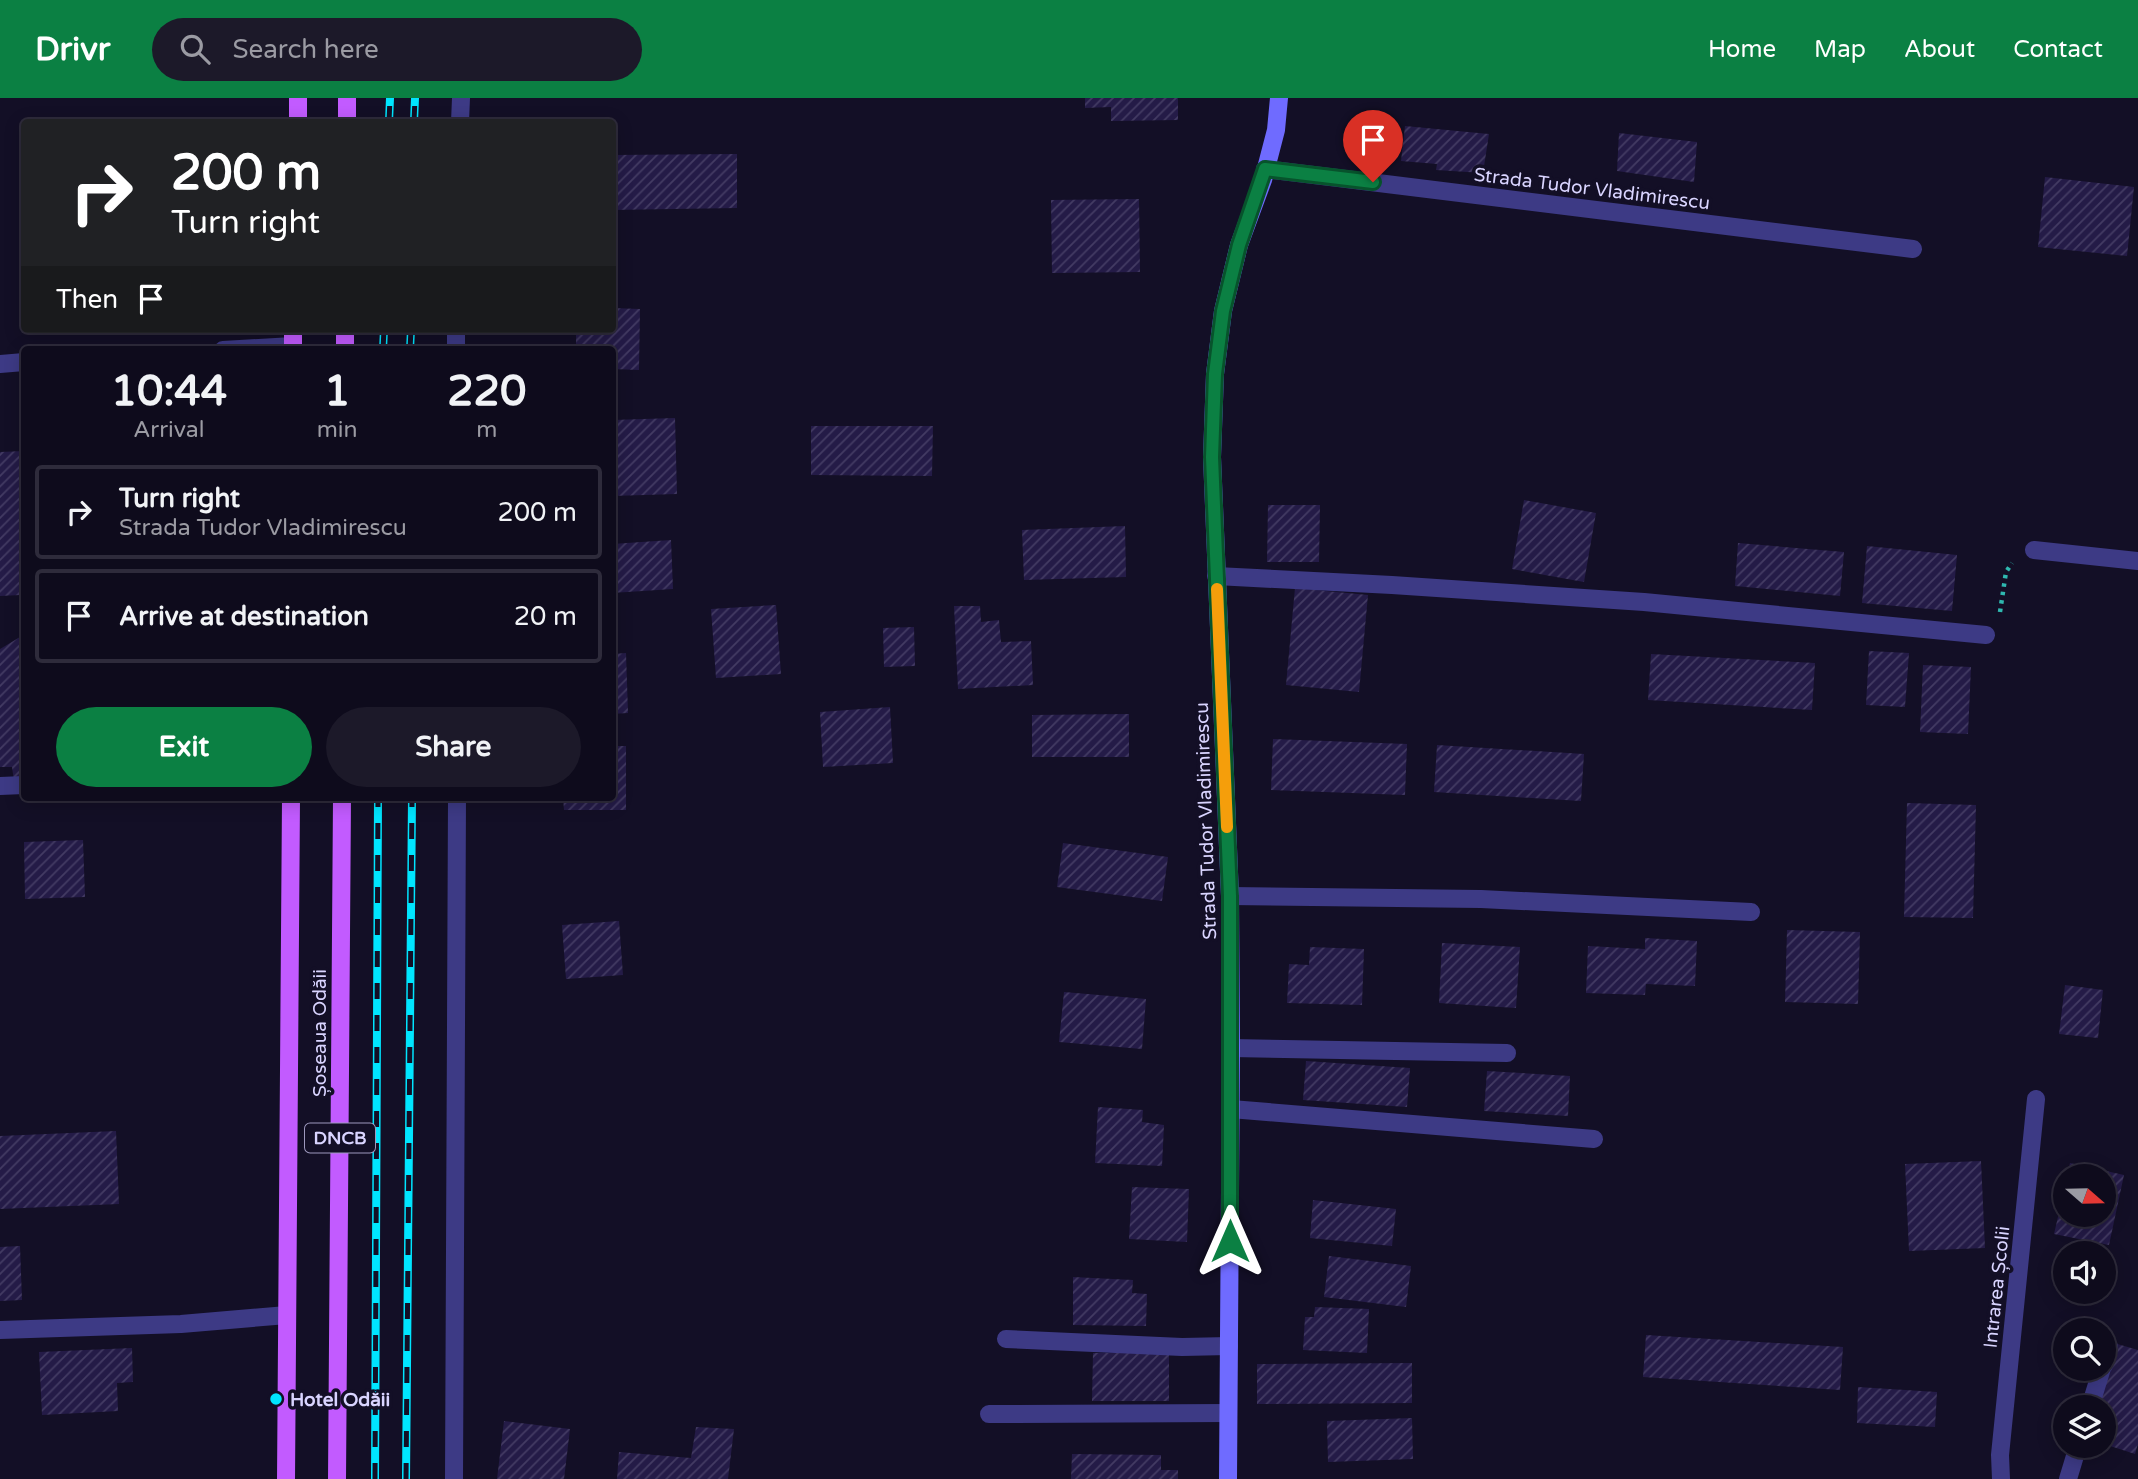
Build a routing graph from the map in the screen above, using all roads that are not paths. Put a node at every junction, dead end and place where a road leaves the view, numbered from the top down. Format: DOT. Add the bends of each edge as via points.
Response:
graph roads {
  1 [pos="298,98"];
  2 [pos="347,98"];
  3 [pos="461,98"];
  4 [pos="1279,98"];
  5 [pos="298,119"];
  6 [pos="347,119"];
  7 [pos="460,119"];
  8 [pos="1265,169"];
  9 [pos="1913,249"];
  10 [pos="293,342"];
  11 [pos="258,346"];
  12 [pos="21,362"];
  13 [pos="0,364"];
  14 [pos="2034,550"];
  15 [pos="2138,561"];
  16 [pos="1216,576"];
  17 [pos="1986,635"];
  18 [pos="21,785"];
  19 [pos="0,786"];
  20 [pos="290,801"];
  21 [pos="342,801"];
  22 [pos="457,801"];
  23 [pos="1230,896"];
  24 [pos="1751,912"];
  25 [pos="1231,1048"];
  26 [pos="1507,1052"];
  27 [pos="2036,1099"];
  28 [pos="1231,1109"];
  29 [pos="1594,1139"];
  30 [pos="287,1315"];
  31 [pos="0,1330"];
  32 [pos="1006,1339"];
  33 [pos="1229,1346"];
  34 [pos="1228,1413"];
  35 [pos="989,1414"];
  36 [pos="2074,1458"];
  37 [pos="286,1479"];
  38 [pos="337,1479"];
  39 [pos="454,1479"];
  40 [pos="1228,1479"];
  41 [pos="2001,1479"];
  42 [pos="2068,1479"];
  1 -- 5 [label="main road"];
  2 -- 6 [label="main road"];
  3 -- 7 [label="street"];
  4 -- 8 [label="street, Strada Tudor Vladimirescu"];
  8 -- 9 [label="street, Strada Tudor Vladimirescu"];
  8 -- 16 [label="street, Strada Tudor Vladimirescu" via="1239,245 1223,311 1215,374"];
  10 -- 11 [label="street"];
  12 -- 13 [label="street"];
  14 -- 15 [label="street"];
  16 -- 17 [label="street" via="1631,601"];
  16 -- 23 [label="street, Strada Tudor Vladimirescu"];
  18 -- 19 [label="street"];
  20 -- 30 [label="main road, Șoseaua Odăii / DNCB"];
  21 -- 38 [label="main road, Șoseaua Odăii / DNCB"];
  22 -- 39 [label="street"];
  23 -- 24 [label="street" via="1481,899"];
  23 -- 25 [label="street, Strada Tudor Vladimirescu"];
  25 -- 26 [label="street"];
  25 -- 28 [label="street, Strada Tudor Vladimirescu"];
  27 -- 41 [label="street, Intrarea Școlii"];
  28 -- 29 [label="street"];
  28 -- 33 [label="street, Strada Tudor Vladimirescu"];
  30 -- 31 [label="street"];
  30 -- 37 [label="main road, Șoseaua Odăii / DNCB"];
  32 -- 33 [label="street"];
  33 -- 34 [label="street, Strada Tudor Vladimirescu"];
  34 -- 35 [label="street"];
  34 -- 40 [label="street, Strada Tudor Vladimirescu"];
  36 -- 42 [label="street"];
}
